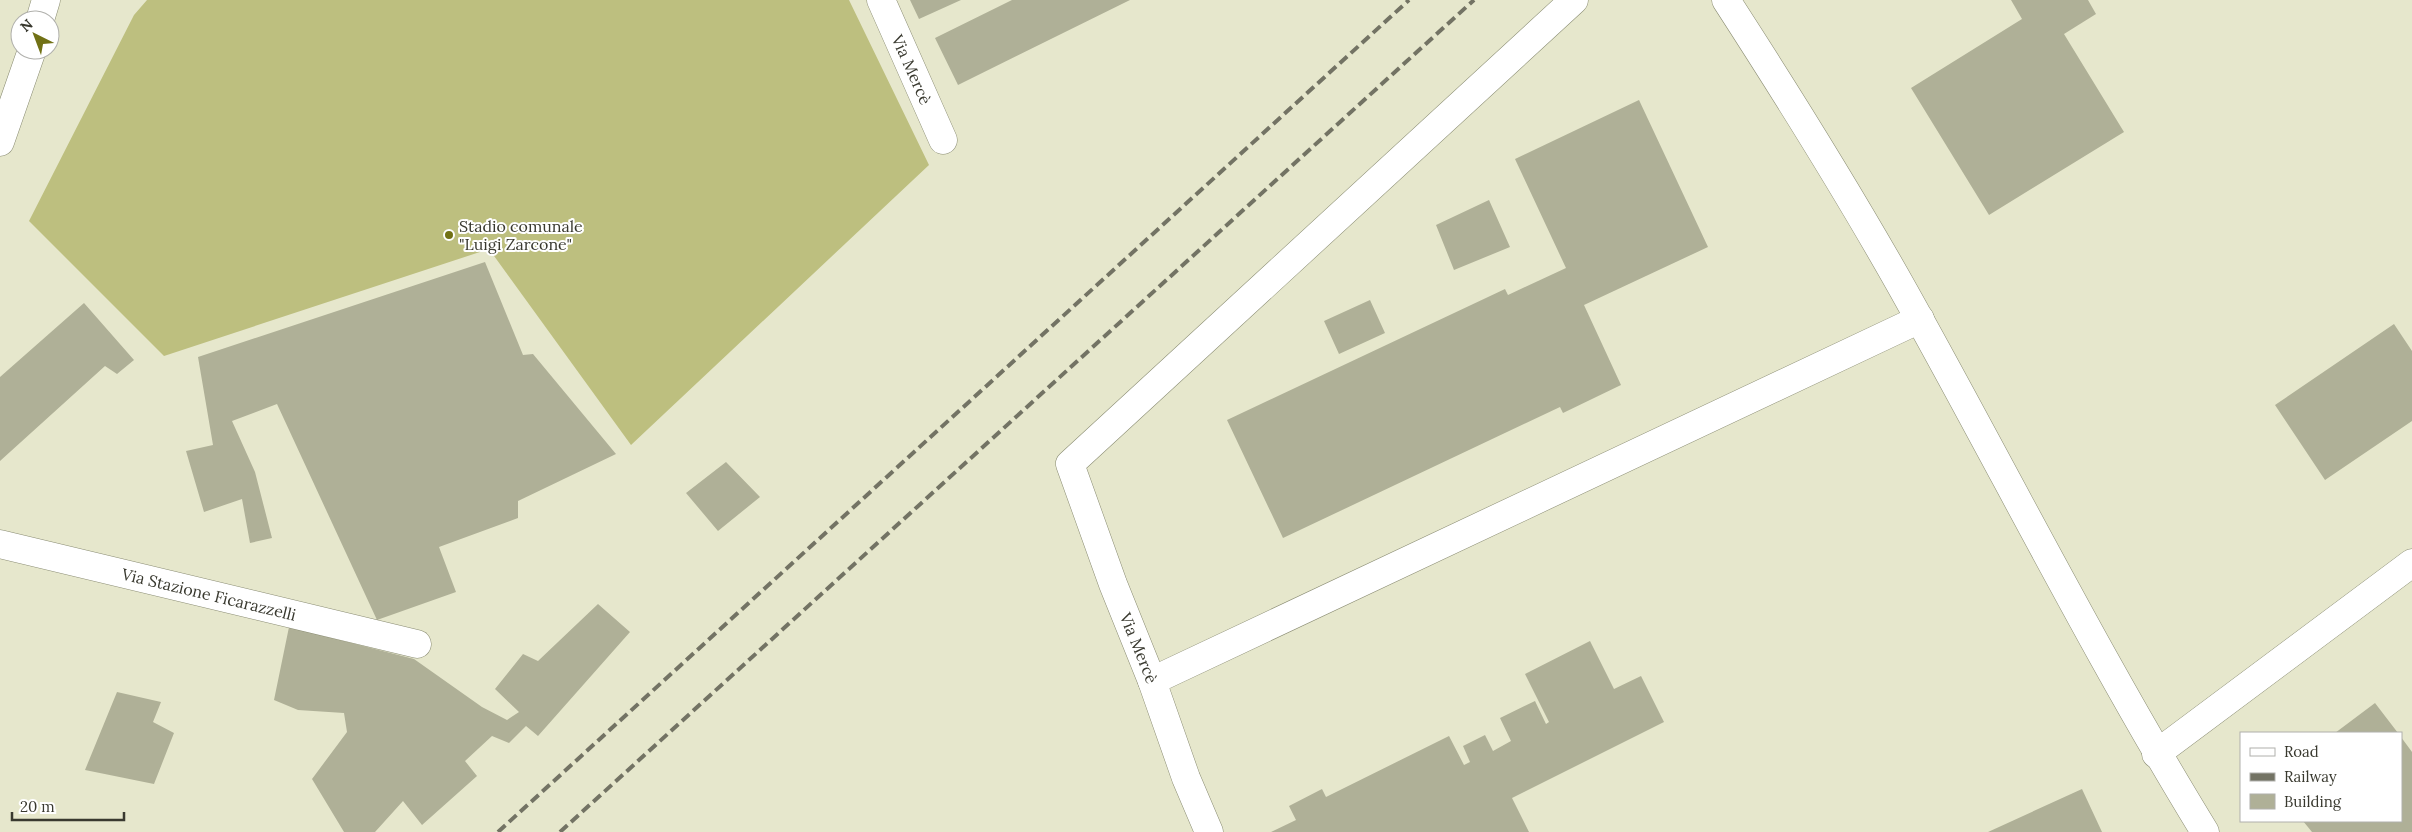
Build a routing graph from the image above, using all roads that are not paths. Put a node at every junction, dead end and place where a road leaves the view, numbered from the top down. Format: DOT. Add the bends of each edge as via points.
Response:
graph roads {
  1 [pos="881,0"];
  2 [pos="1574,0"];
  3 [pos="1726,0"];
  4 [pos="29,60"];
  5 [pos="943,140"];
  6 [pos="0,142"];
  7 [pos="1920,318"];
  8 [pos="0,544"];
  9 [pos="2412,563"];
  10 [pos="417,644"];
  11 [pos="1152,681"];
  12 [pos="2156,754"];
  13 [pos="1209,832"];
  14 [pos="2205,832"];
  1 -- 5 [label="street, Via Mercè"];
  2 -- 11 [label="street, Via Mercè" via="1070,464"];
  3 -- 7 [label="street" via="1785,90"];
  4 -- 6 [label="street"];
  7 -- 11 [label="street"];
  7 -- 12 [label="street"];
  8 -- 10 [label="street, Via Stazione Ficarazzelli"];
  9 -- 12 [label="street"];
  11 -- 13 [label="street, Via Mercè"];
  12 -- 14 [label="street"];
}
